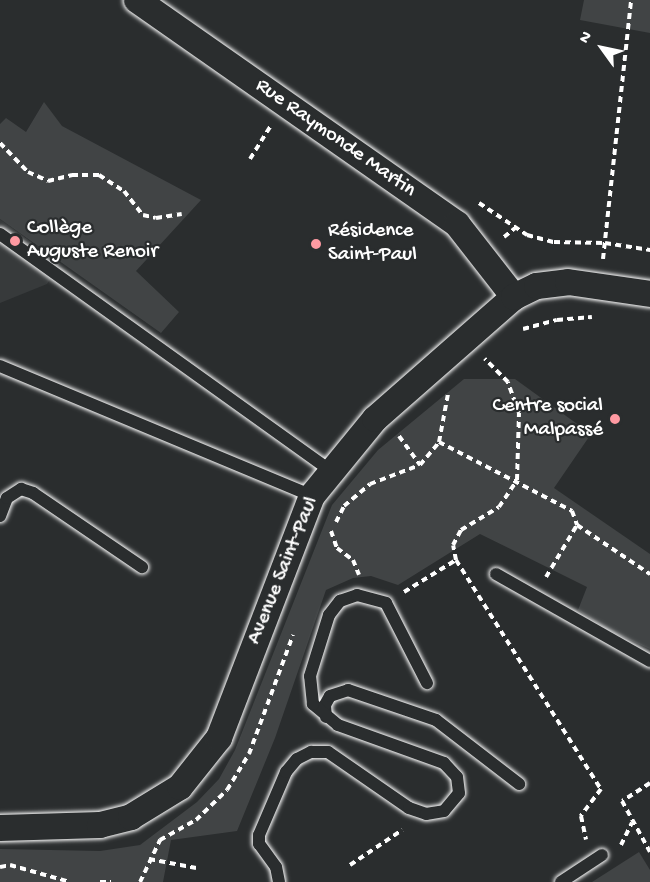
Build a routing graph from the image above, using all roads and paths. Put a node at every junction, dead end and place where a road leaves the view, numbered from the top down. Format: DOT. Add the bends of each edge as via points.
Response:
graph roads {
  1 [pos="137,0"];
  2 [pos="631,0"];
  3 [pos="285,104"];
  4 [pos="0,143"];
  5 [pos="250,159"];
  6 [pos="182,214"];
  7 [pos="0,234"];
  8 [pos="500,240"];
  9 [pos="604,243"];
  10 [pos="650,250"];
  11 [pos="601,285"];
  12 [pos="650,294"];
  13 [pos="514,297"];
  14 [pos="514,332"];
  15 [pos="489,349"];
  16 [pos="0,366"];
  17 [pos="400,437"];
  18 [pos="439,442"];
  19 [pos="420,465"];
  20 [pos="330,470"];
  21 [pos="517,480"];
  22 [pos="312,496"];
  23 [pos="0,516"];
  24 [pos="577,525"];
  25 [pos="331,531"];
  26 [pos="456,560"];
  27 [pos="142,567"];
  28 [pos="496,574"];
  29 [pos="650,574"];
  30 [pos="361,578"];
  31 [pos="536,596"];
  32 [pos="386,603"];
  33 [pos="650,662"];
  34 [pos="427,683"];
  35 [pos="326,717"];
  36 [pos="650,783"];
  37 [pos="519,784"];
  38 [pos="227,790"];
  39 [pos="632,822"];
  40 [pos="406,825"];
  41 [pos="0,828"];
  42 [pos="650,852"];
  43 [pos="602,855"];
  44 [pos="149,859"];
  45 [pos="350,865"];
  46 [pos="0,867"];
  47 [pos="196,868"];
  48 [pos="70,882"];
  49 [pos="100,882"];
  50 [pos="111,882"];
  51 [pos="140,882"];
  52 [pos="279,882"];
  53 [pos="561,882"];
  1 -- 3 [label="street, Rue Raymonde Martin"];
  2 -- 9 [label="path"];
  3 -- 5 [label="path"];
  3 -- 13 [label="street, Rue Raymonde Martin" via="457,224"];
  4 -- 6 [label="path" via="28,172 48,181 72,175 99,175 124,191 144,215 156,218"];
  7 -- 20 [label="lane"];
  8 -- 9 [label="path" via="515,228 554,242"];
  9 -- 10 [label="path"];
  9 -- 11 [label="path"];
  11 -- 12 [label="street, Avenue Saint-Paul"];
  11 -- 13 [label="street, Avenue Saint-Paul" via="568,282 537,286"];
  11 -- 14 [label="path" via="596,316 557,320"];
  13 -- 20 [label="street, Avenue Saint-Paul" via="375,419"];
  15 -- 21 [label="path" via="481,355 508,382 519,412"];
  16 -- 22 [label="lane"];
  17 -- 19 [label="path"];
  18 -- 21 [label="path"];
  20 -- 22 [label="street, Avenue Saint-Paul"];
  21 -- 24 [label="path" via="572,512"];
  21 -- 26 [label="path" via="499,507 461,530 453,545"];
  22 -- 41 [label="street, Avenue Saint-Paul" via="219,738 198,768 180,787 131,817 100,825"];
  23 -- 27 [label="lane" via="7,498 21,489 33,493"];
  24 -- 29 [label="path"];
  24 -- 31 [label="path"];
  25 -- 30 [label="path" via="337,548 353,560"];
  26 -- 32 [label="path"];
  26 -- 43 [label="path" via="601,789 581,816 587,844"];
  28 -- 31 [label="lane"];
  31 -- 33 [label="lane"];
  32 -- 34 [label="lane"];
  32 -- 35 [label="lane" via="357,595 340,601 329,615 309,688 313,704"];
  35 -- 37 [label="lane" via="325,705 330,696 348,690 436,720"];
  35 -- 52 [label="lane" via="444,763 457,777 459,794 444,812 426,814 409,808 328,752 311,752 297,759 286,772 259,835 259,844 276,867"];
  36 -- 39 [label="path" via="622,801"];
  38 -- 44 [label="path" via="196,820 160,840"];
  39 -- 42 [label="path"];
  39 -- 43 [label="path" via="617,849"];
  40 -- 45 [label="path"];
  43 -- 53 [label="lane"];
  44 -- 47 [label="path"];
  44 -- 51 [label="path"];
  46 -- 48 [label="path" via="10,865"];
  49 -- 50 [label="path"];
}
